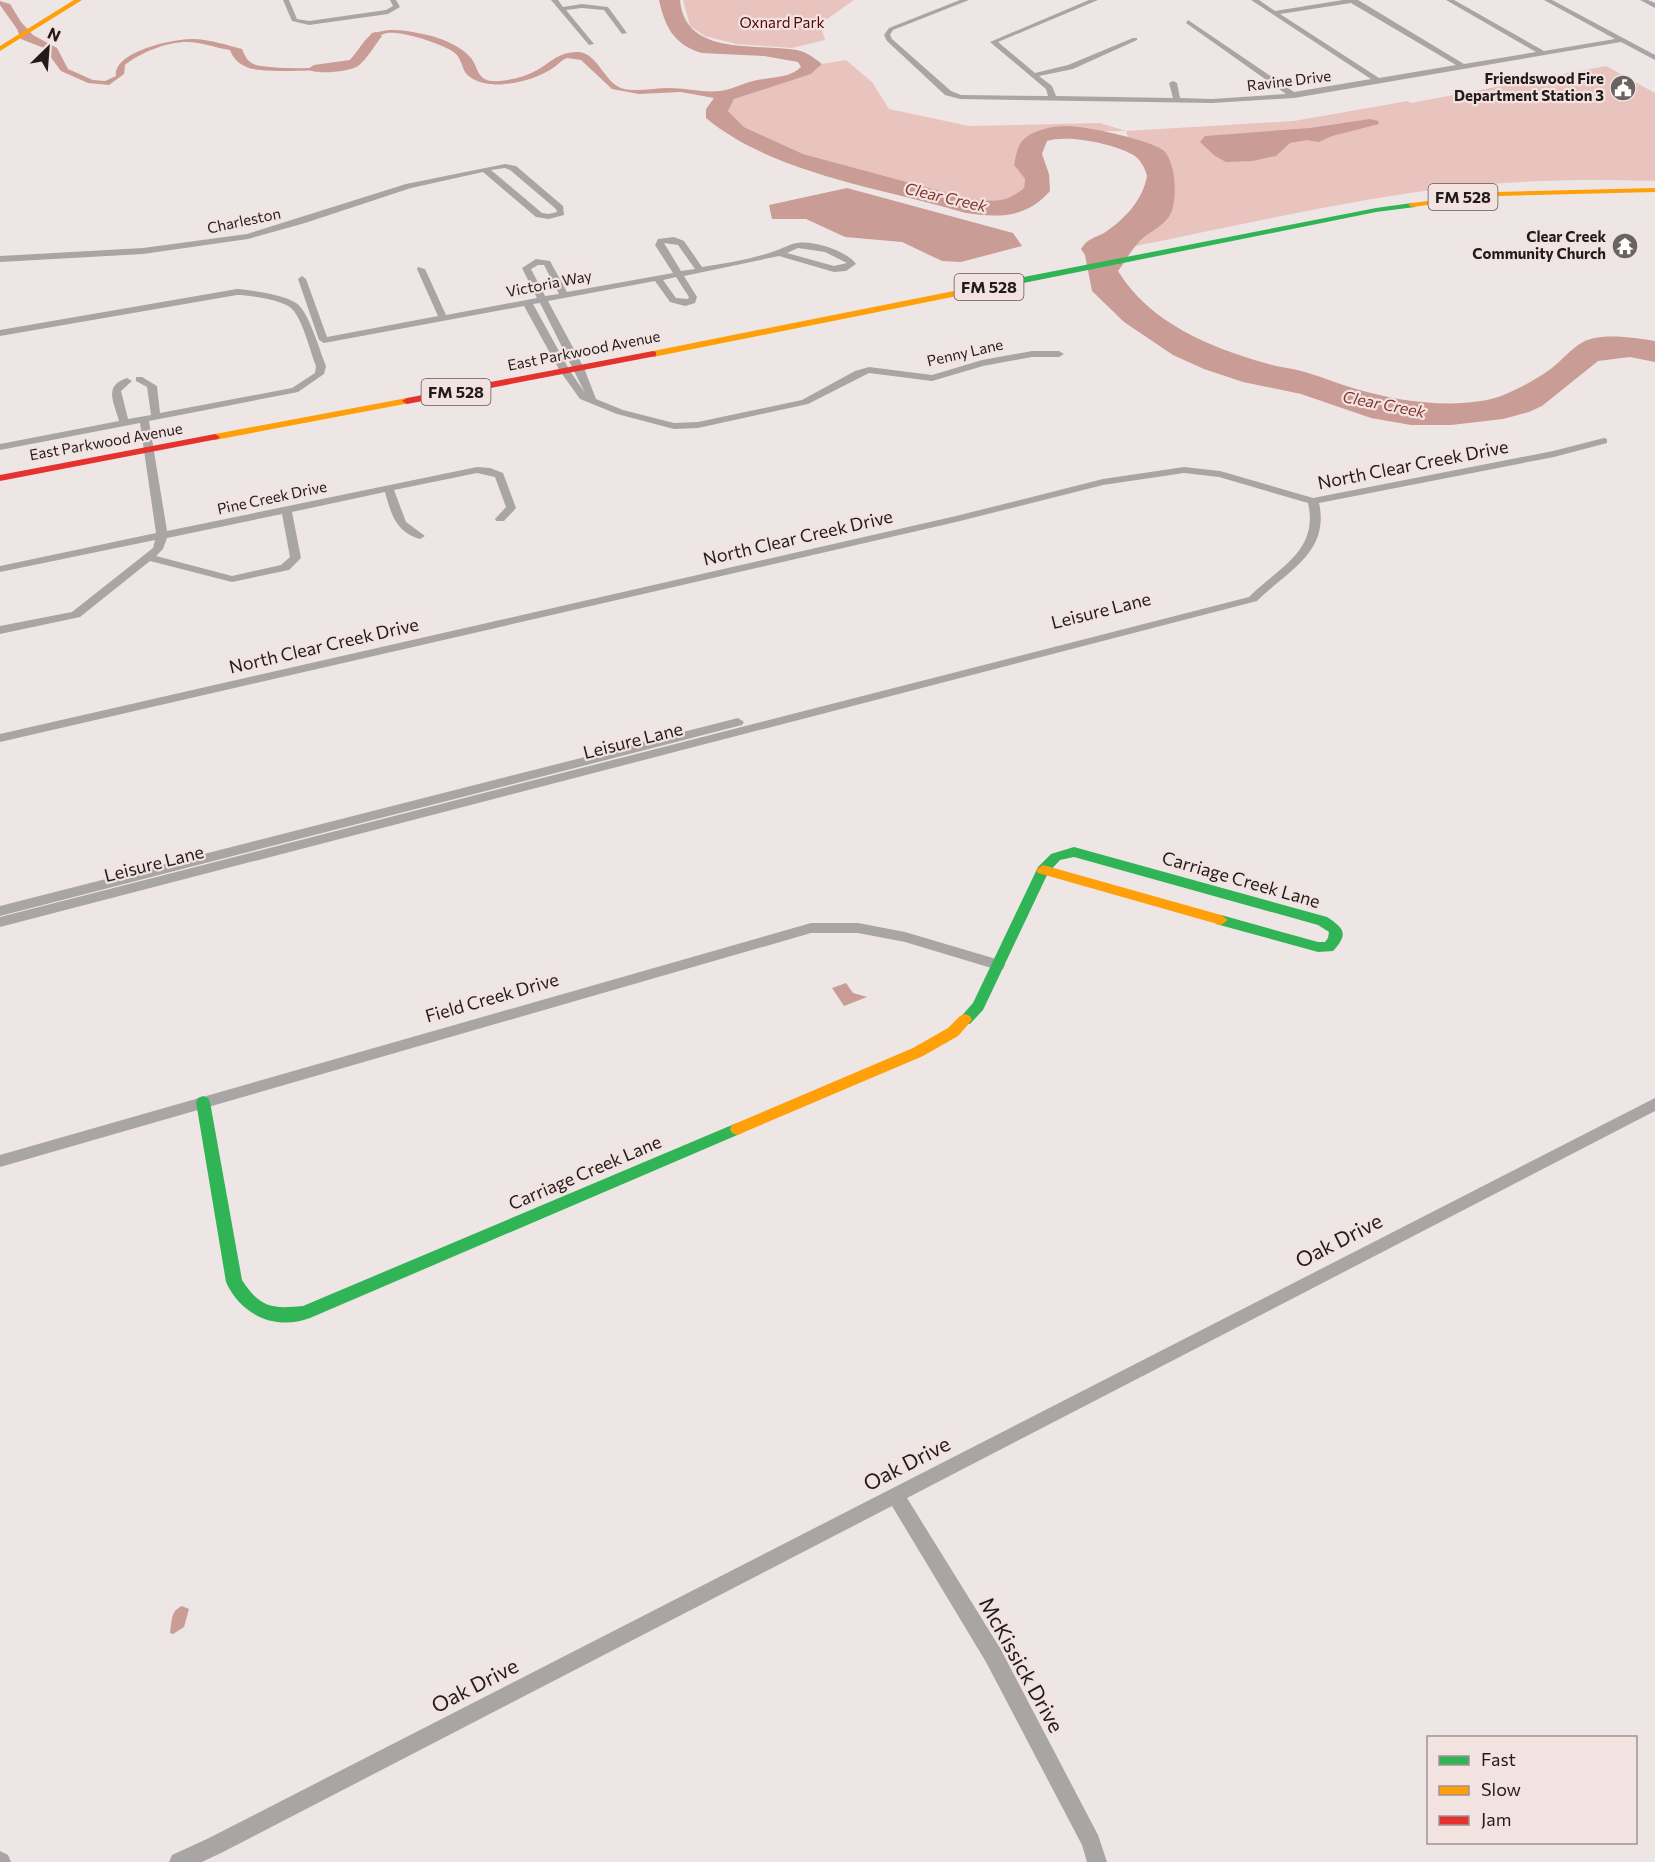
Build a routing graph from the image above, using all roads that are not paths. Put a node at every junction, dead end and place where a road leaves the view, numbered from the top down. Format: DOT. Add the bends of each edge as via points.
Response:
graph roads {
  1 [pos="66,0"];
  2 [pos="79,0"];
  3 [pos="286,0"];
  4 [pos="393,0"];
  5 [pos="554,0"];
  6 [pos="966,0"];
  7 [pos="1095,0"];
  8 [pos="1254,0"];
  9 [pos="1353,0"];
  10 [pos="1449,0"];
  11 [pos="1547,0"];
  12 [pos="1643,0"];
  13 [pos="1655,6"];
  14 [pos="561,9"];
  15 [pos="1274,13"];
  16 [pos="46,17"];
  17 [pos="1188,22"];
  18 [pos="624,33"];
  19 [pos="1135,39"];
  20 [pos="1622,40"];
  21 [pos="591,44"];
  22 [pos="1,46"];
  23 [pos="1543,53"];
  24 [pos="1655,58"];
  25 [pos="1464,67"];
  26 [pos="1034,75"];
  27 [pos="1380,82"];
  28 [pos="1173,83"];
  29 [pos="1294,96"];
  30 [pos="1053,99"];
  31 [pos="1177,100"];
  32 [pos="485,169"];
  33 [pos="1655,190"];
  34 [pos="778,253"];
  35 [pos="0,260"];
  36 [pos="421,269"];
  37 [pos="699,269"];
  38 [pos="678,274"];
  39 [pos="657,278"];
  40 [pos="302,279"];
  41 [pos="564,295"];
  42 [pos="542,299"];
  43 [pos="527,302"];
  44 [pos="443,318"];
  45 [pos="0,333"];
  46 [pos="1059,354"];
  47 [pos="572,370"];
  48 [pos="139,379"];
  49 [pos="127,381"];
  50 [pos="156,417"];
  51 [pos="144,420"];
  52 [pos="124,423"];
  53 [pos="1604,441"];
  54 [pos="0,447"];
  55 [pos="149,451"];
  56 [pos="0,478"];
  57 [pos="389,489"];
  58 [pos="1312,501"];
  59 [pos="286,510"];
  60 [pos="500,519"];
  61 [pos="162,536"];
  62 [pos="420,536"];
  63 [pos="147,557"];
  64 [pos="0,569"];
  65 [pos="0,630"];
  66 [pos="0,738"];
  67 [pos="421,808"];
  68 [pos="1043,870"];
  69 [pos="0,911"];
  70 [pos="0,922"];
  71 [pos="998,965"];
  72 [pos="203,1102"];
  73 [pos="1655,1104"];
  74 [pos="0,1161"];
  75 [pos="895,1495"];
  76 [pos="179,1862"];
  77 [pos="1097,1862"];
  1 -- 16 [label="main road"];
  2 -- 16 [label="main road"];
  3 -- 4 [label="street" via="294,20 300,22 394,10 397,7"];
  5 -- 14 [label="street"];
  6 -- 30 [label="street, Ravine Drive" via="891,29 887,35 954,96"];
  7 -- 26 [label="street" via="993,42"];
  8 -- 15 [label="street"];
  9 -- 15 [label="street"];
  9 -- 25 [label="street"];
  10 -- 23 [label="street"];
  11 -- 20 [label="street"];
  12 -- 13 [label="street"];
  14 -- 18 [label="street" via="606,8"];
  14 -- 21 [label="street"];
  15 -- 27 [label="street"];
  16 -- 22 [label="main road"];
  17 -- 29 [label="street"];
  19 -- 26 [label="street" via="1070,67"];
  20 -- 23 [label="street, Ravine Drive"];
  20 -- 24 [label="street"];
  23 -- 25 [label="street, Ravine Drive"];
  25 -- 27 [label="street, Ravine Drive"];
  26 -- 30 [label="street" via="1049,88"];
  27 -- 29 [label="street, Ravine Drive"];
  28 -- 31 [label="street"];
  29 -- 31 [label="street, Ravine Drive"];
  30 -- 31 [label="street, Ravine Drive"];
  32 -- 32 [label="street, Charleston" via="513,168 561,213 539,215"];
  32 -- 35 [label="street, Charleston" via="409,186 248,236 143,251"];
  33 -- 47 [label="main road, East Parkwood Avenue / FM 528" via="1530,192 1421,202"];
  34 -- 34 [label="street, Victoria Way" via="805,245 846,257 852,264 834,269"];
  34 -- 37 [label="street, Victoria Way"];
  36 -- 44 [label="street"];
  37 -- 38 [label="street, Victoria Way"];
  37 -- 38 [label="street" via="681,243 661,241 659,245"];
  38 -- 39 [label="street, Victoria Way"];
  38 -- 39 [label="street" via="692,301 673,300"];
  39 -- 41 [label="street, Victoria Way"];
  40 -- 44 [label="street, Victoria Way" via="324,340"];
  41 -- 42 [label="street, Victoria Way"];
  41 -- 42 [label="street" via="548,264 536,262 526,268"];
  42 -- 43 [label="street, Victoria Way"];
  42 -- 47 [label="street"];
  43 -- 44 [label="street, Victoria Way"];
  43 -- 47 [label="street"];
  45 -- 50 [label="street" via="237,292 294,305 321,366 319,374 295,390"];
  46 -- 47 [label="street, Penny Lane" via="1032,354 982,363 932,378 869,370 805,402 685,427 592,402 577,391"];
  47 -- 55 [label="main road, East Parkwood Avenue / FM 528"];
  48 -- 50 [label="street" via="152,386"];
  49 -- 52 [label="street" via="116,391"];
  50 -- 51 [label="street"];
  51 -- 52 [label="street"];
  51 -- 55 [label="street"];
  52 -- 54 [label="street"];
  53 -- 58 [label="street, North Clear Creek Drive"];
  55 -- 56 [label="main road, East Parkwood Avenue / FM 528"];
  55 -- 61 [label="street"];
  57 -- 59 [label="street, Pine Creek Drive"];
  57 -- 60 [label="street, Pine Creek Drive" via="477,470 490,471 499,475 510,502 511,508"];
  57 -- 62 [label="street" via="402,526"];
  58 -- 66 [label="street, North Clear Creek Drive" via="1204,471 1138,476"];
  58 -- 67 [label="street, Leisure Lane" via="1318,524 1308,547 1253,599"];
  59 -- 61 [label="street, Pine Creek Drive"];
  59 -- 63 [label="street" via="296,558 285,568 232,579"];
  61 -- 63 [label="street" via="158,549"];
  61 -- 64 [label="street, Pine Creek Drive"];
  63 -- 65 [label="street" via="76,615"];
  67 -- 69 [label="street, Leisure Lane"];
  67 -- 70 [label="street, Leisure Lane"];
  68 -- 68 [label="main road, Carriage Creek Lane" via="1318,947 1328,947 1335,940 1336,930 1322,921 1074,852 1052,859"];
  68 -- 71 [label="main road, Carriage Creek Lane"];
  71 -- 72 [label="street, Field Creek Drive" via="905,937 858,928 811,928"];
  71 -- 72 [label="main road, Carriage Creek Lane" via="978,1006 966,1020 918,1052 304,1312 270,1316 255,1310 234,1282"];
  72 -- 74 [label="street, Field Creek Drive"];
  73 -- 75 [label="street, Oak Drive"];
  75 -- 76 [label="street, Oak Drive"];
  75 -- 77 [label="street, McKissick Drive" via="993,1655 1091,1842"];
}
